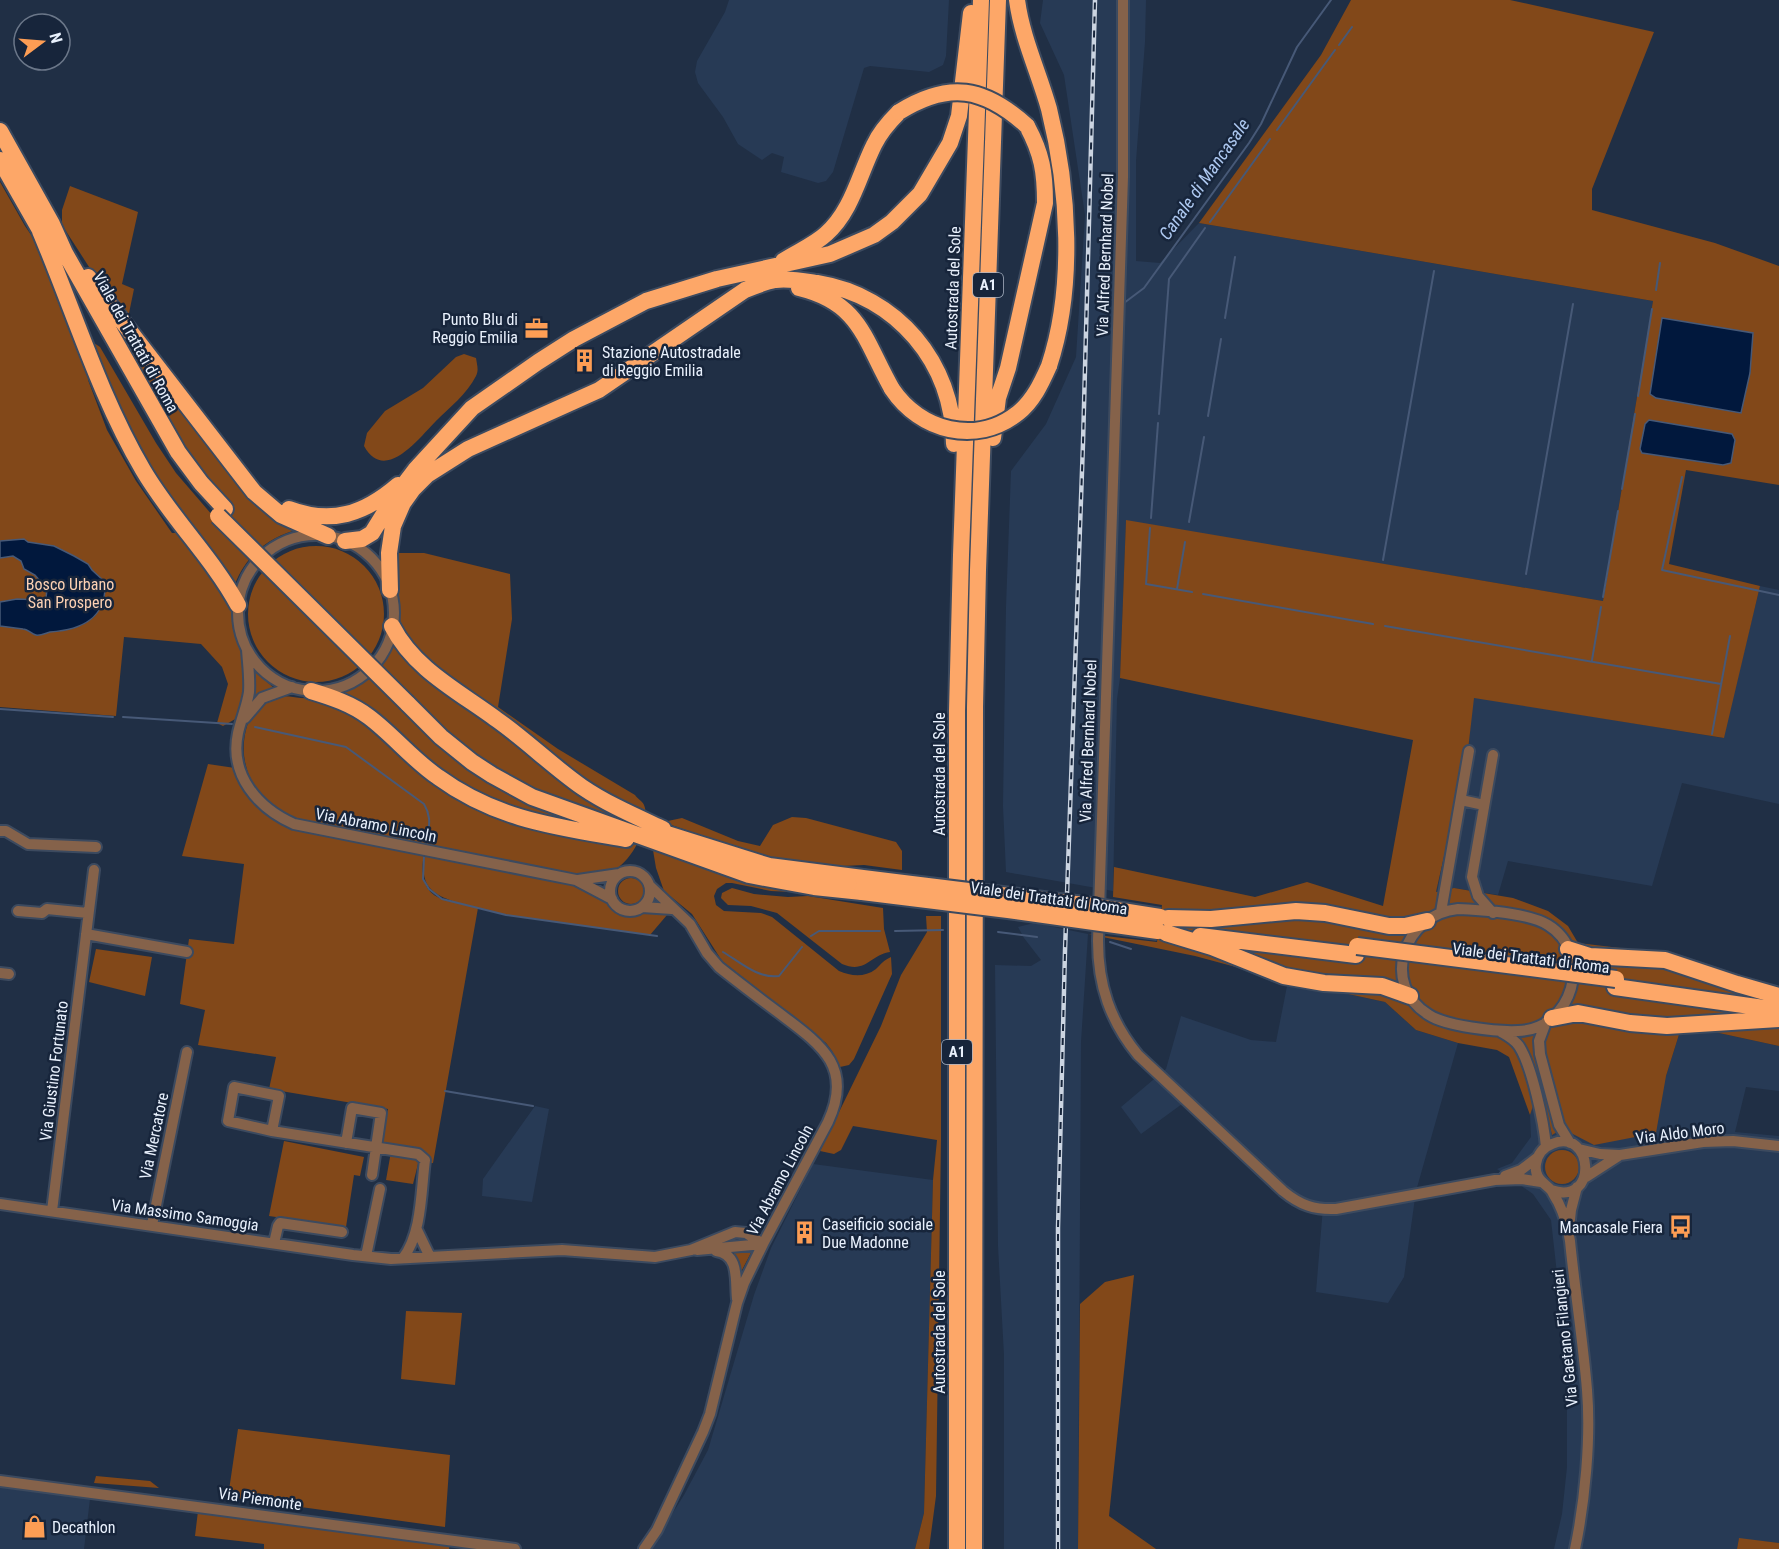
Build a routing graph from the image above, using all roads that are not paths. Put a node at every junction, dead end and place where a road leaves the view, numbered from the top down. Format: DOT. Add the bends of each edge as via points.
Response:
graph roads {
  1 [pos="973,0"];
  2 [pos="981,0"];
  3 [pos="998,0"];
  4 [pos="1017,0"];
  5 [pos="1123,0"];
  6 [pos="0,131"];
  7 [pos="0,160"];
  8 [pos="46,227"];
  9 [pos="774,266"];
  10 [pos="745,290"];
  11 [pos="208,434"];
  12 [pos="415,470"];
  13 [pos="328,536"];
  14 [pos="345,541"];
  15 [pos="961,555"];
  16 [pos="978,570"];
  17 [pos="390,590"];
  18 [pos="238,605"];
  19 [pos="392,626"];
  20 [pos="247,650"];
  21 [pos="292,687"];
  22 [pos="311,691"];
  23 [pos="241,723"];
  24 [pos="1469,751"];
  25 [pos="1493,755"];
  26 [pos="1461,800"];
  27 [pos="1484,805"];
  28 [pos="0,831"];
  29 [pos="680,844"];
  30 [pos="96,847"];
  31 [pos="94,870"];
  32 [pos="620,874"];
  33 [pos="576,880"];
  34 [pos="649,885"];
  35 [pos="612,899"];
  36 [pos="642,906"];
  37 [pos="672,909"];
  38 [pos="18,911"];
  39 [pos="88,913"];
  40 [pos="1494,913"];
  41 [pos="1434,917"];
  42 [pos="1163,925"];
  43 [pos="86,934"];
  44 [pos="1568,949"];
  45 [pos="187,952"];
  46 [pos="1616,983"];
  47 [pos="1410,996"];
  48 [pos="1779,996"];
  49 [pos="1779,1005"];
  50 [pos="1779,1010"];
  51 [pos="1779,1019"];
  52 [pos="1549,1020"];
  53 [pos="1498,1030"];
  54 [pos="187,1052"];
  55 [pos="272,1131"];
  56 [pos="346,1143"];
  57 [pos="1574,1146"];
  58 [pos="1779,1146"];
  59 [pos="1546,1147"];
  60 [pos="376,1148"];
  61 [pos="1620,1155"];
  62 [pos="1538,1157"];
  63 [pos="372,1175"];
  64 [pos="1586,1177"];
  65 [pos="1495,1180"];
  66 [pos="1541,1182"];
  67 [pos="1577,1187"];
  68 [pos="380,1189"];
  69 [pos="1551,1190"];
  70 [pos="0,1204"];
  71 [pos="52,1211"];
  72 [pos="152,1225"];
  73 [pos="416,1230"];
  74 [pos="342,1232"];
  75 [pos="1569,1232"];
  76 [pos="747,1233"];
  77 [pos="769,1234"];
  78 [pos="274,1243"];
  79 [pos="763,1244"];
  80 [pos="691,1250"];
  81 [pos="710,1250"];
  82 [pos="366,1256"];
  83 [pos="429,1257"];
  84 [pos="403,1258"];
  85 [pos="737,1303"];
  86 [pos="0,1481"];
  87 [pos="661,1520"];
  88 [pos="515,1549"];
  89 [pos="635,1549"];
  90 [pos="644,1549"];
  91 [pos="957,1549"];
  92 [pos="974,1549"];
  93 [pos="1575,1549"];
  1 -- 9 [label="highway" via="959,116 950,143 920,194 892,222 853,246 807,261"];
  2 -- 15 [label="highway, Autostrada del Sole / A1"];
  3 -- 16 [label="highway, Autostrada del Sole / A1"];
  4 -- 10 [label="highway, bridge" via="1055,135 1066,231 1060,320 1048,366 1036,392 1019,412 1000,423 973,430 952,430 927,422 909,410 892,389 861,328 835,302 794,287"];
  5 -- 65 [label="street, Via Alfred Bernhard Nobel" via="1123,177 1098,941 1106,1003 1120,1031 1138,1054 1302,1205 1336,1209"];
  6 -- 8 [label="highway, Viale dei Trattati di Roma"];
  7 -- 8 [label="highway, Viale dei Trattati di Roma"];
  8 -- 11 [label="highway"];
  8 -- 18 [label="highway" via="61,280 103,393 162,500 226,583"];
  8 -- 29 [label="highway, Viale dei Trattati di Roma" via="65,253 168,436 222,512 410,700 468,747 512,776"];
  9 -- 12 [label="highway" via="646,301 574,339 472,408"];
  9 -- 16 [label="highway, bridge" via="826,234 837,222 878,139 899,112 927,97 958,92 986,97 1007,108 1027,126 1045,175 1045,203 998,398"];
  10 -- 15 [label="highway" via="778,280 833,285 871,301 916,338 938,372 952,417"];
  10 -- 17 [label="highway" via="599,390 468,449 427,475 403,503 393,526"];
  11 -- 12 [label="highway" via="269,498 290,510 313,516 336,516 366,508"];
  11 -- 13 [label="highway" via="261,500 281,515"];
  12 -- 14 [label="highway" via="372,533"];
  13 -- 14 [label="street"];
  13 -- 18 [label="street" via="297,537 268,551 248,575"];
  14 -- 17 [label="street" via="373,561"];
  15 -- 91 [label="highway, Autostrada del Sole / A1" via="957,711"];
  16 -- 92 [label="highway, Autostrada del Sole / A1"];
  17 -- 19 [label="street"];
  18 -- 20 [label="street" via="240,633"];
  19 -- 22 [label="street" via="385,649 364,674 343,686"];
  19 -- 29 [label="highway" via="407,651 423,666 563,773"];
  20 -- 21 [label="street" via="266,673"];
  20 -- 23 [label="street, Via Abramo Lincoln" via="249,690"];
  21 -- 22 [label="street"];
  21 -- 23 [label="street" via="262,698"];
  22 -- 29 [label="highway" via="369,716 438,777 500,811 548,826"];
  23 -- 33 [label="street, Via Abramo Lincoln" via="237,756 243,779 260,803 281,818 340,834"];
  24 -- 26 [label="street"];
  25 -- 27 [label="street"];
  26 -- 27 [label="street"];
  26 -- 41 [label="street"];
  27 -- 40 [label="street" via="1472,877 1478,896"];
  28 -- 30 [label="street" via="28,844"];
  29 -- 42 [label="highway, Viale dei Trattati di Roma, bridge" via="749,875 814,887 863,885 1029,912"];
  31 -- 39 [label="street, Via Giustino Fortunato"];
  32 -- 33 [label="street, Via Abramo Lincoln"];
  32 -- 34 [label="street, Via Abramo Lincoln" via="634,871"];
  32 -- 35 [label="street" via="611,885"];
  33 -- 35 [label="street, Via Abramo Lincoln"];
  34 -- 36 [label="street" via="649,897"];
  34 -- 37 [label="street, Via Abramo Lincoln"];
  35 -- 36 [label="street, Via Abramo Lincoln" via="625,910"];
  36 -- 37 [label="street, Via Abramo Lincoln"];
  37 -- 77 [label="street, Via Abramo Lincoln" via="690,924 719,968 819,1045 833,1067 838,1088 835,1107"];
  38 -- 39 [label="street"];
  39 -- 43 [label="street, Via Giustino Fortunato"];
  40 -- 41 [label="street" via="1458,909"];
  40 -- 44 [label="street" via="1524,916 1547,924"];
  41 -- 42 [label="highway" via="1405,926 1389,926 1296,911"];
  41 -- 47 [label="street" via="1410,938 1403,955 1403,977"];
  42 -- 46 [label="highway, Viale dei Trattati di Roma"];
  42 -- 47 [label="highway" via="1284,976 1382,986"];
  43 -- 45 [label="street"];
  43 -- 71 [label="street, Via Giustino Fortunato"];
  44 -- 48 [label="highway" via="1590,956 1665,960"];
  44 -- 52 [label="street" via="1574,967 1572,988 1566,1002"];
  46 -- 49 [label="highway, Viale dei Trattati di Roma"];
  46 -- 50 [label="highway, Viale dei Trattati di Roma"];
  47 -- 53 [label="street" via="1423,1011 1442,1022"];
  51 -- 52 [label="highway" via="1667,1026 1578,1013"];
  52 -- 53 [label="street" via="1521,1031"];
  52 -- 57 [label="street" via="1539,1041 1540,1054 1559,1125"];
  53 -- 59 [label="street" via="1514,1039 1526,1059"];
  54 -- 72 [label="street, Via Mercatore"];
  55 -- 55 [label="street" via="279,1096 234,1087 228,1121"];
  55 -- 56 [label="street"];
  56 -- 60 [label="street"];
  56 -- 60 [label="street" via="352,1108 360,1109 381,1113"];
  57 -- 59 [label="street" via="1557,1142"];
  57 -- 61 [label="street, Via Aldo Moro"];
  57 -- 64 [label="street" via="1584,1157"];
  58 -- 61 [label="street, Via Aldo Moro" via="1703,1142"];
  59 -- 62 [label="street"];
  60 -- 63 [label="street"];
  60 -- 73 [label="street" via="418,1154 424,1160"];
  61 -- 64 [label="street, Via Aldo Moro"];
  62 -- 65 [label="street, Via Alfred Bernhard Nobel" via="1521,1170"];
  62 -- 66 [label="street" via="1536,1170"];
  64 -- 67 [label="street"];
  65 -- 66 [label="street, Via Alfred Bernhard Nobel"];
  66 -- 69 [label="street"];
  67 -- 69 [label="street" via="1561,1193"];
  67 -- 75 [label="street, Via Gaetano Filangieri"];
  68 -- 82 [label="street"];
  69 -- 75 [label="street, Via Gaetano Filangieri"];
  70 -- 71 [label="street, Via Massimo Samoggia"];
  71 -- 72 [label="street, Via Massimo Samoggia"];
  72 -- 78 [label="street, Via Massimo Samoggia"];
  73 -- 83 [label="street"];
  73 -- 84 [label="street" via="411,1248"];
  74 -- 78 [label="street" via="280,1223"];
  75 -- 93 [label="street, Via Gaetano Filangieri" via="1588,1403 1581,1519"];
  76 -- 77 [label="street, Via Massimo Samoggia"];
  76 -- 79 [label="street"];
  76 -- 80 [label="street, Via Massimo Samoggia" via="735,1232"];
  77 -- 79 [label="street, Via Abramo Lincoln"];
  78 -- 82 [label="street, Via Massimo Samoggia"];
  79 -- 81 [label="street, Via Massimo Samoggia"];
  79 -- 85 [label="street, Via Abramo Lincoln"];
  80 -- 81 [label="street, Via Massimo Samoggia"];
  80 -- 83 [label="street, Via Massimo Samoggia" via="655,1257 562,1250"];
  81 -- 85 [label="street" via="732,1259"];
  82 -- 84 [label="street, Via Massimo Samoggia"];
  83 -- 84 [label="street, Via Massimo Samoggia"];
  85 -- 87 [label="street, Via Abramo Lincoln" via="710,1413"];
  86 -- 88 [label="street, Via Piemonte"];
  87 -- 89 [label="street, Via Abramo Lincoln"];
  87 -- 90 [label="street, Via Abramo Lincoln"];
}
